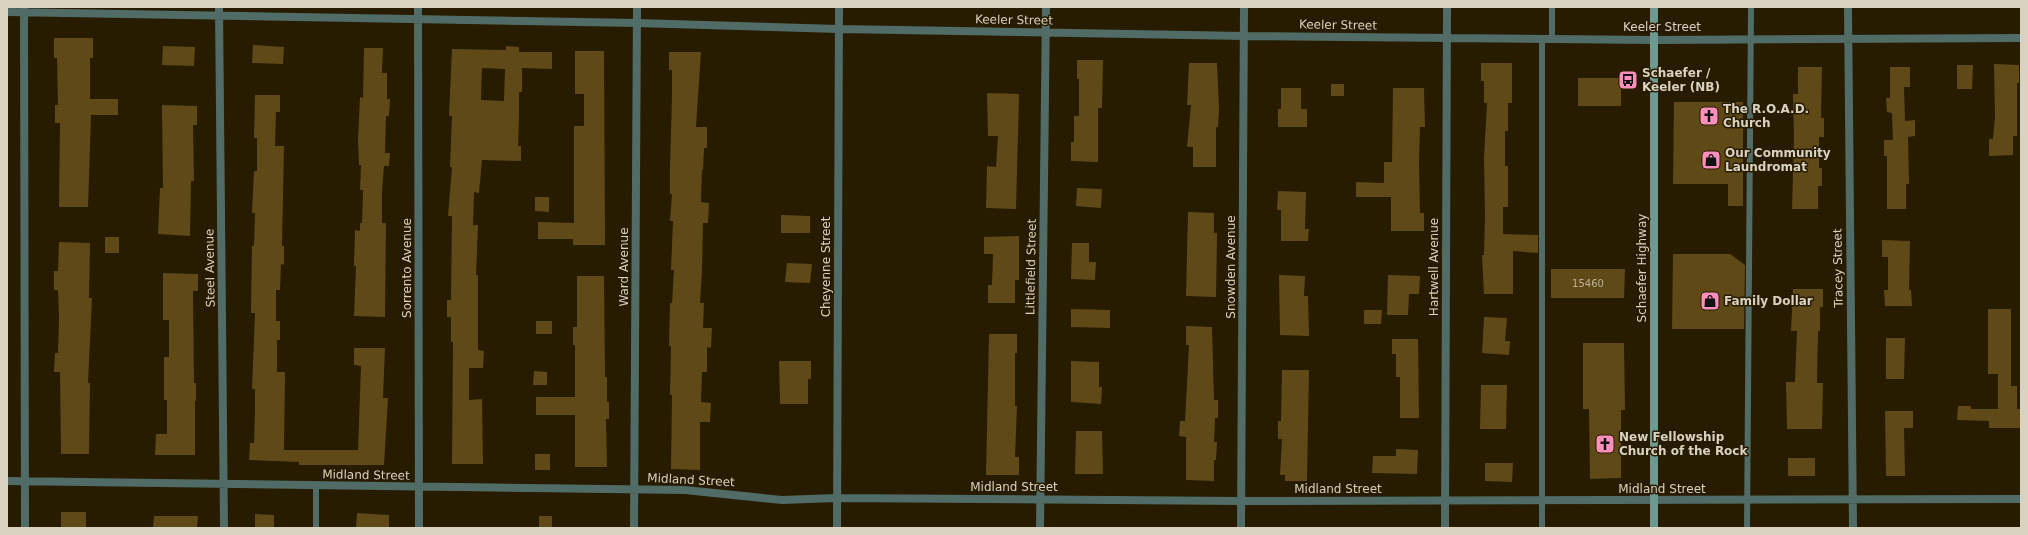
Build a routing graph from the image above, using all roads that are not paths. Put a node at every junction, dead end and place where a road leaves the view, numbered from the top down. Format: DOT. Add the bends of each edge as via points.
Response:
graph roads {
  1 [pos="219,7"];
  2 [pos="418,7"];
  3 [pos="637,7"];
  4 [pos="839,7"];
  5 [pos="1046,7"];
  6 [pos="1244,7"];
  7 [pos="1447,7"];
  8 [pos="1552,7"];
  9 [pos="1654,7"];
  10 [pos="1751,7"];
  11 [pos="1848,7"];
  12 [pos="24,10"];
  13 [pos="7,12"];
  14 [pos="219,16"];
  15 [pos="418,19"];
  16 [pos="638,23"];
  17 [pos="839,29"];
  18 [pos="1046,32"];
  19 [pos="1244,36"];
  20 [pos="1447,38"];
  21 [pos="2021,38"];
  22 [pos="1542,39"];
  23 [pos="1552,39"];
  24 [pos="1751,39"];
  25 [pos="1847,39"];
  26 [pos="1654,40"];
  27 [pos="7,481"];
  28 [pos="26,481"];
  29 [pos="224,484"];
  30 [pos="316,486"];
  31 [pos="419,488"];
  32 [pos="634,490"];
  33 [pos="837,498"];
  34 [pos="1040,499"];
  35 [pos="2021,499"];
  36 [pos="1853,500"];
  37 [pos="1241,501"];
  38 [pos="1445,501"];
  39 [pos="1542,501"];
  40 [pos="1654,501"];
  41 [pos="1748,501"];
  42 [pos="25,528"];
  43 [pos="224,528"];
  44 [pos="316,528"];
  45 [pos="419,528"];
  46 [pos="634,528"];
  47 [pos="837,528"];
  48 [pos="1040,528"];
  49 [pos="1241,528"];
  50 [pos="1445,528"];
  51 [pos="1542,528"];
  52 [pos="1654,528"];
  53 [pos="1748,528"];
  54 [pos="1853,528"];
  1 -- 14 [label="street, Steel Avenue"];
  2 -- 15 [label="street, Sorrento Avenue"];
  3 -- 16 [label="street, Ward Avenue"];
  4 -- 17 [label="street, Cheyenne Street"];
  5 -- 18 [label="street, Littlefield Street"];
  6 -- 19 [label="street, Snowden Avenue"];
  7 -- 20 [label="street, Hartwell Avenue"];
  8 -- 23 [label="lane"];
  9 -- 26 [label="street, Schaefer Highway"];
  10 -- 24 [label="lane"];
  11 -- 25 [label="street, Tracey Street"];
  12 -- 13 [label="street, Keeler Street"];
  12 -- 14 [label="street, Keeler Street"];
  12 -- 28 [label="street"];
  14 -- 15 [label="street, Keeler Street"];
  14 -- 29 [label="street, Steel Avenue"];
  15 -- 16 [label="street, Keeler Street"];
  15 -- 31 [label="street, Sorrento Avenue"];
  16 -- 17 [label="street, Keeler Street"];
  16 -- 32 [label="street, Ward Avenue"];
  17 -- 18 [label="street, Keeler Street"];
  17 -- 33 [label="street, Cheyenne Street"];
  18 -- 19 [label="street, Keeler Street"];
  18 -- 34 [label="street, Littlefield Street"];
  19 -- 20 [label="street, Keeler Street"];
  19 -- 37 [label="street, Snowden Avenue"];
  20 -- 22 [label="street, Keeler Street"];
  20 -- 38 [label="street, Hartwell Avenue"];
  21 -- 25 [label="street, Keeler Street"];
  22 -- 23 [label="street, Keeler Street"];
  22 -- 39 [label="lane"];
  23 -- 26 [label="street, Keeler Street"];
  24 -- 25 [label="street, Keeler Street"];
  24 -- 26 [label="street, Keeler Street"];
  24 -- 41 [label="lane"];
  25 -- 36 [label="street, Tracey Street"];
  26 -- 40 [label="street, Schaefer Highway"];
  27 -- 28 [label="street, Midland Street"];
  28 -- 29 [label="street, Midland Street"];
  28 -- 42 [label="street"];
  29 -- 30 [label="street, Midland Street"];
  29 -- 43 [label="street, Steel Avenue"];
  30 -- 31 [label="street, Midland Street"];
  30 -- 44 [label="lane"];
  31 -- 32 [label="street, Midland Street"];
  31 -- 45 [label="street, Sorrento Avenue"];
  32 -- 33 [label="street, Midland Street" via="685,490 782,500"];
  32 -- 46 [label="street, Ward Avenue"];
  33 -- 34 [label="street, Midland Street"];
  33 -- 47 [label="street, Cheyenne Street"];
  34 -- 37 [label="street, Midland Street"];
  34 -- 48 [label="street, Littlefield Street"];
  35 -- 36 [label="street, Midland Street"];
  36 -- 41 [label="street, Midland Street"];
  36 -- 54 [label="street, Tracey Street"];
  37 -- 38 [label="street, Midland Street"];
  37 -- 49 [label="street, Snowden Avenue"];
  38 -- 39 [label="street, Midland Street"];
  38 -- 50 [label="street, Hartwell Avenue"];
  39 -- 40 [label="street, Midland Street"];
  39 -- 51 [label="lane"];
  40 -- 41 [label="street, Midland Street"];
  40 -- 52 [label="street, Schaefer Highway"];
  41 -- 53 [label="lane"];
}
